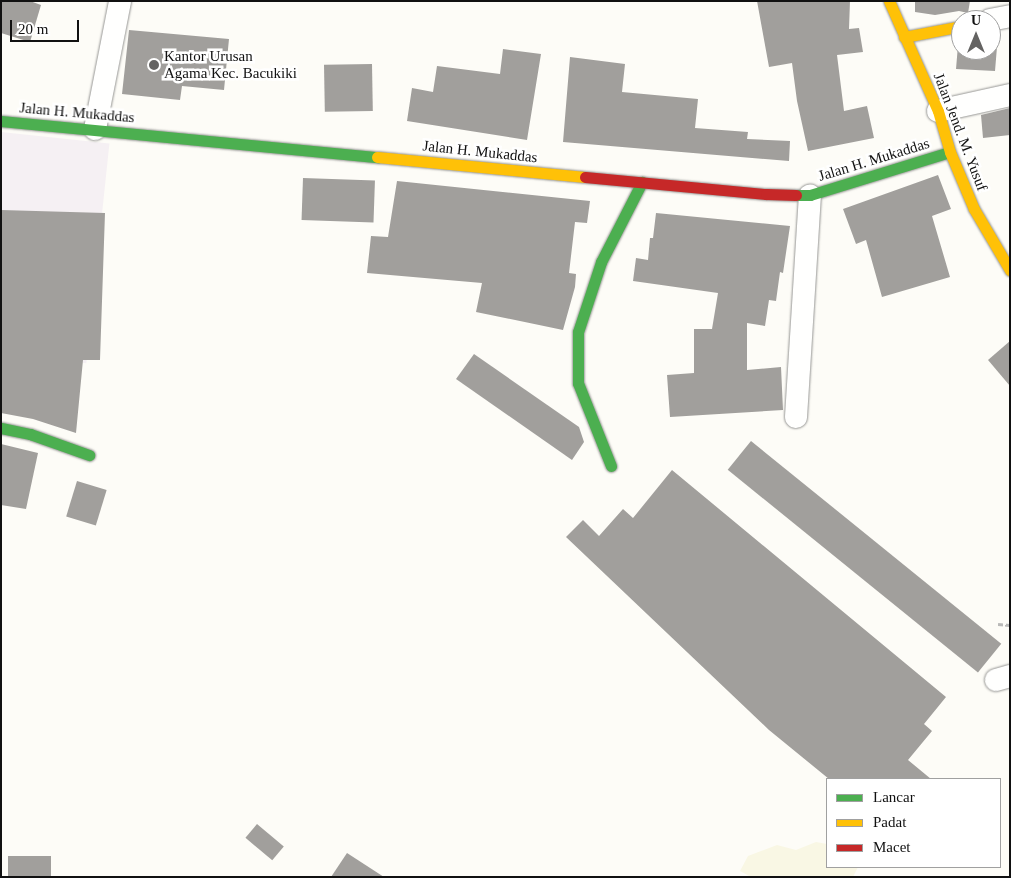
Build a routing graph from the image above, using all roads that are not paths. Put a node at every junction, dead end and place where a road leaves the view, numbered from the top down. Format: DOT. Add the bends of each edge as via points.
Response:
graph roads {
  1 [pos="120,1"];
  2 [pos="889,1"];
  3 [pos="951,28"];
  4 [pos="904,37"];
  5 [pos="1010,95"];
  6 [pos="938,111"];
  7 [pos="1,121"];
  8 [pos="95,129"];
  9 [pos="950,152"];
  10 [pos="642,182"];
  11 [pos="810,195"];
  12 [pos="1010,270"];
  13 [pos="796,417"];
  14 [pos="1,428"];
  15 [pos="89,455"];
  16 [pos="611,466"];
  1 -- 8 [label="street"];
  2 -- 4 [label="main road, Jalan Jend. M. Yusuf"];
  3 -- 4 [label="main road"];
  4 -- 6 [label="main road, Jalan Jend. M. Yusuf"];
  5 -- 6 [label="street"];
  6 -- 9 [label="main road, Jalan Jend. M. Yusuf"];
  7 -- 8 [label="main road, Jalan H. Mukaddas"];
  8 -- 10 [label="main road, Jalan H. Mukaddas"];
  9 -- 11 [label="main road, Jalan H. Mukaddas"];
  9 -- 12 [label="main road, Jalan Jend. M. Yusuf" via="974,209"];
  10 -- 11 [label="main road, Jalan H. Mukaddas"];
  10 -- 16 [label="main road" via="601,262 578,332 578,383"];
  11 -- 13 [label="street"];
  14 -- 15 [label="main road" via="30,434"];
}
